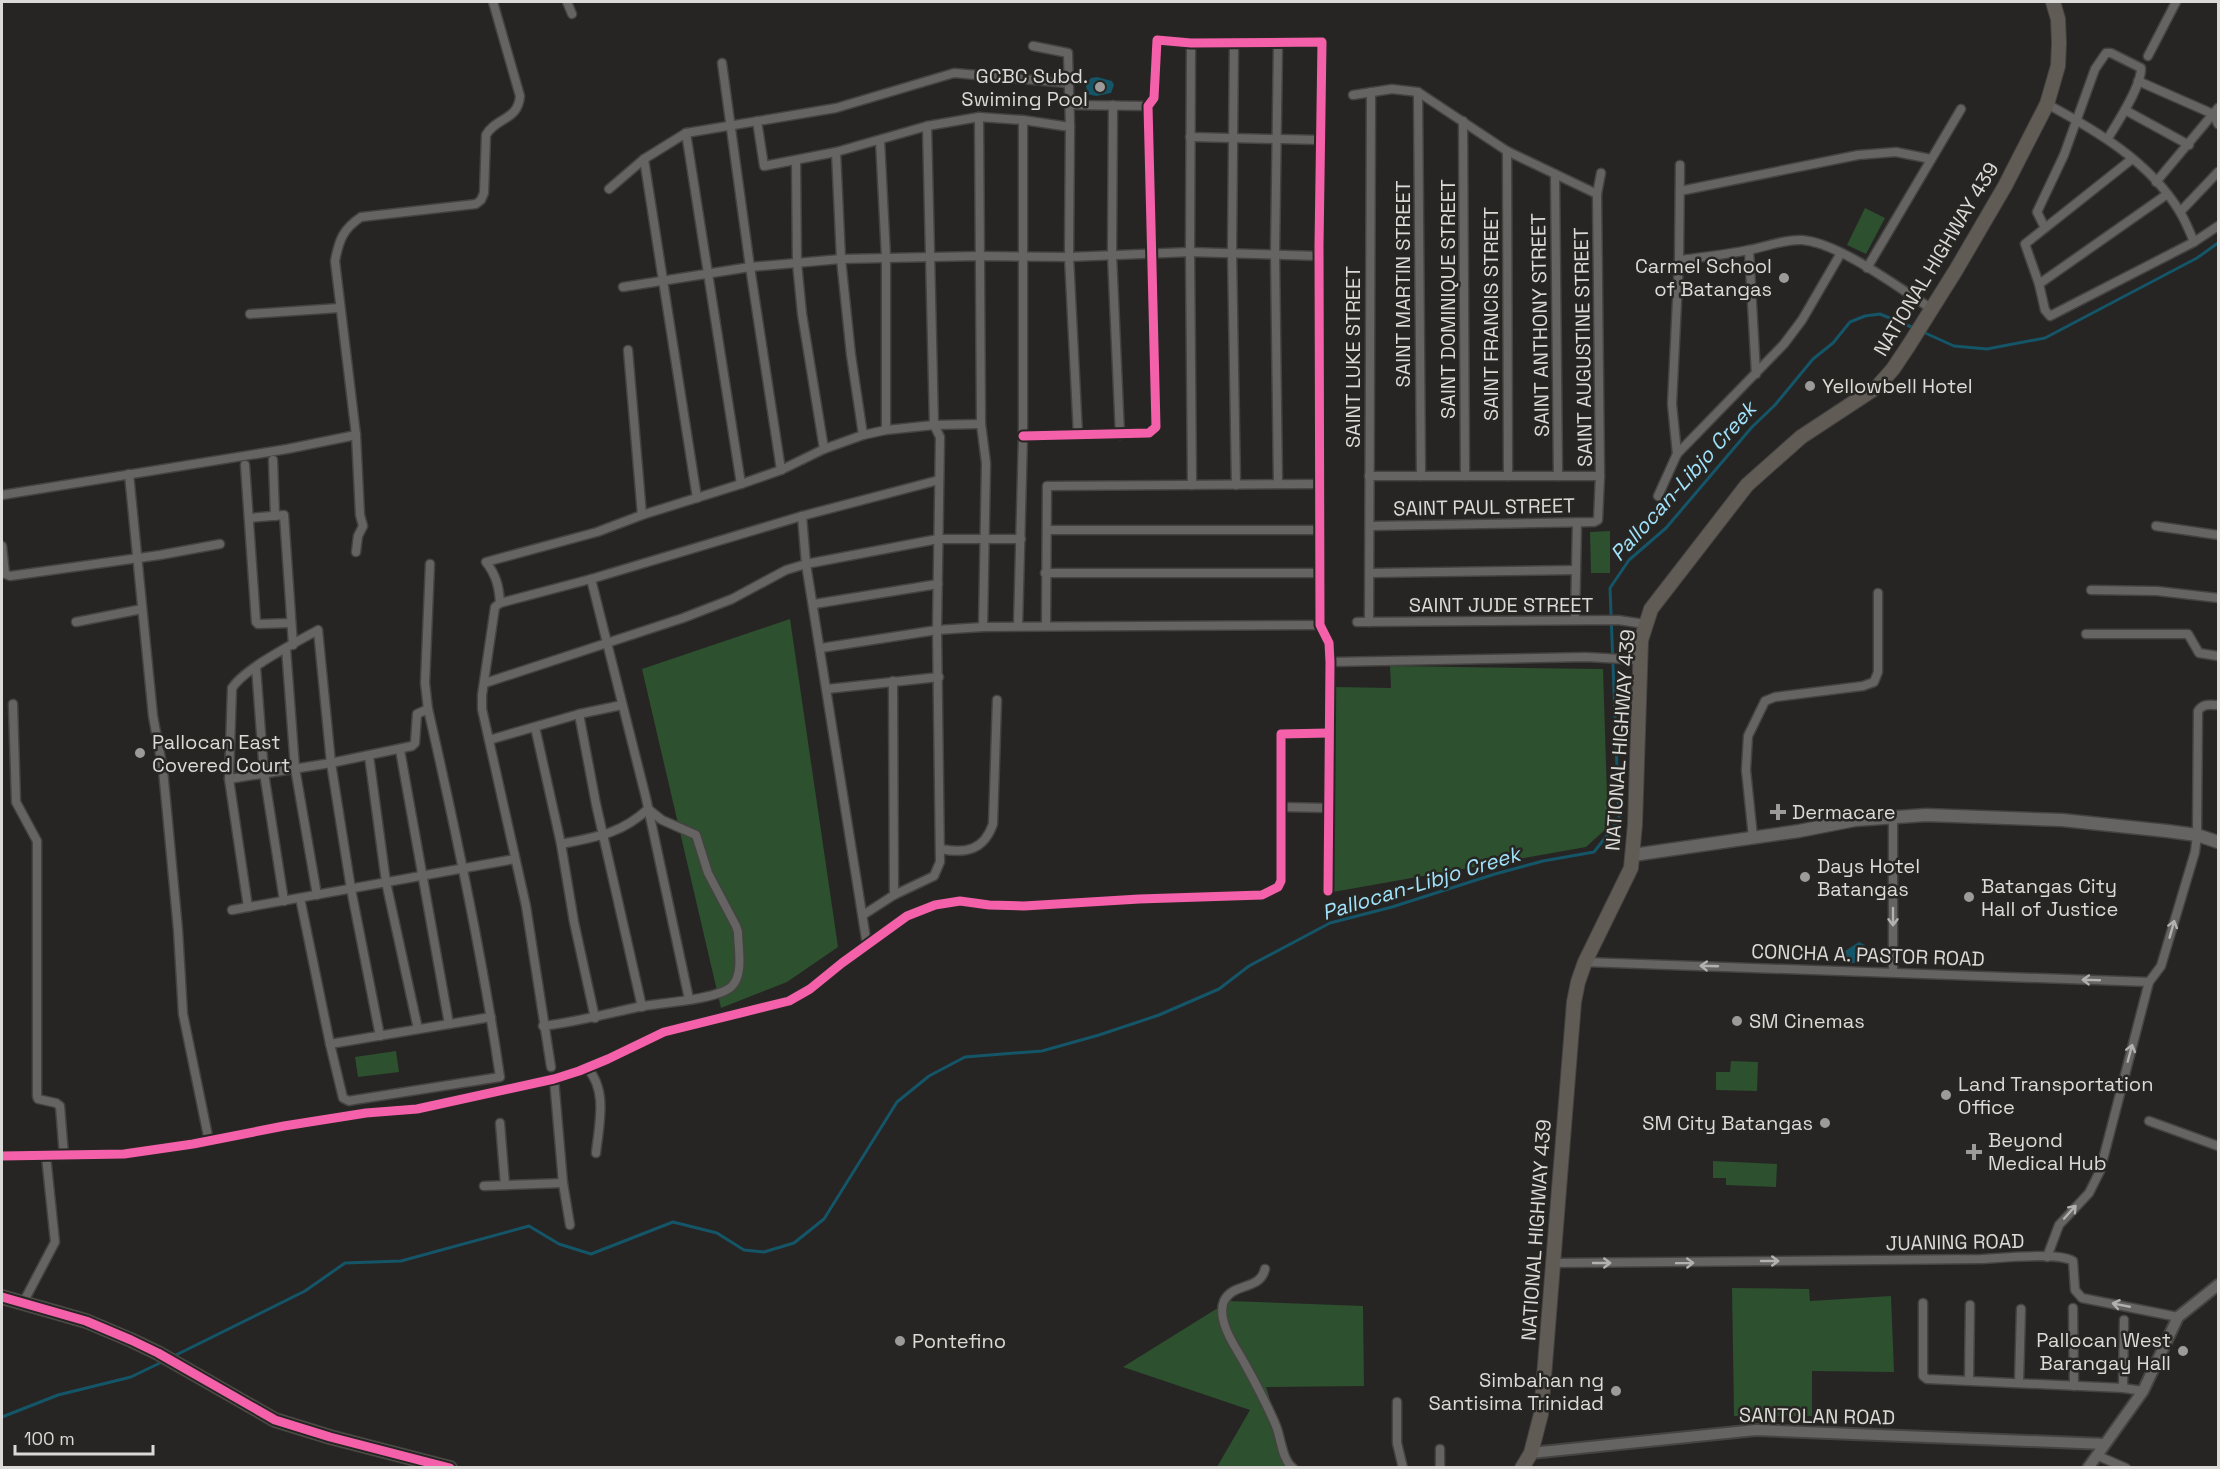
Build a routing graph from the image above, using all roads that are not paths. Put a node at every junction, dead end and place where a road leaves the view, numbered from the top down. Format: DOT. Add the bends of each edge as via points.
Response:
graph roads {
  1 [pos="493,2"];
  2 [pos="567,2"];
  3 [pos="2054,2"];
  4 [pos="2176,2"];
  5 [pos="572,14"];
  6 [pos="1234,42"];
  7 [pos="1278,42"];
  8 [pos="1191,43"];
  9 [pos="1034,46"];
  10 [pos="2148,56"];
  11 [pos="722,63"];
  12 [pos="2138,81"];
  13 [pos="1068,83"];
  14 [pos="1371,92"];
  15 [pos="1418,92"];
  16 [pos="1353,94"];
  17 [pos="2048,104"];
  18 [pos="1070,105"];
  19 [pos="1113,105"];
  20 [pos="1148,106"];
  21 [pos="1961,109"];
  22 [pos="2125,110"];
  23 [pos="2216,111"];
  24 [pos="979,117"];
  25 [pos="2076,119"];
  26 [pos="1023,120"];
  27 [pos="757,122"];
  28 [pos="1463,122"];
  29 [pos="2218,124"];
  30 [pos="730,126"];
  31 [pos="927,126"];
  32 [pos="1070,127"];
  33 [pos="686,133"];
  34 [pos="1190,137"];
  35 [pos="1233,137"];
  36 [pos="1276,138"];
  37 [pos="2108,138"];
  38 [pos="880,140"];
  39 [pos="1321,140"];
  40 [pos="2189,145"];
  41 [pos="1508,151"];
  42 [pos="836,152"];
  43 [pos="644,159"];
  44 [pos="1931,159"];
  45 [pos="2132,159"];
  46 [pos="796,161"];
  47 [pos="1680,165"];
  48 [pos="2218,172"];
  49 [pos="1601,173"];
  50 [pos="1555,174"];
  51 [pos="2156,182"];
  52 [pos="609,189"];
  53 [pos="1680,191"];
  54 [pos="1597,194"];
  55 [pos="2166,195"];
  56 [pos="2180,212"];
  57 [pos="2218,226"];
  58 [pos="2045,228"];
  59 [pos="2194,242"];
  60 [pos="1749,250"];
  61 [pos="1190,252"];
  62 [pos="1232,252"];
  63 [pos="1841,253"];
  64 [pos="1151,254"];
  65 [pos="1275,254"];
  66 [pos="1112,255"];
  67 [pos="979,256"];
  68 [pos="1319,256"];
  69 [pos="886,257"];
  70 [pos="931,257"];
  71 [pos="1022,257"];
  72 [pos="1069,257"];
  73 [pos="841,259"];
  74 [pos="1679,260"];
  75 [pos="796,263"];
  76 [pos="750,267"];
  77 [pos="1867,268"];
  78 [pos="707,273"];
  79 [pos="664,281"];
  80 [pos="2039,284"];
  81 [pos="623,287"];
  82 [pos="339,308"];
  83 [pos="249,314"];
  84 [pos="1929,314"];
  85 [pos="628,350"];
  86 [pos="1756,374"];
  87 [pos="981,424"];
  88 [pos="934,425"];
  89 [pos="886,430"];
  90 [pos="356,435"];
  91 [pos="863,435"];
  92 [pos="1078,435"];
  93 [pos="1120,435"];
  94 [pos="1023,436"];
  95 [pos="824,449"];
  96 [pos="1677,454"];
  97 [pos="273,460"];
  98 [pos="245,465"];
  99 [pos="781,470"];
  100 [pos="129,474"];
  101 [pos="1369,476"];
  102 [pos="1421,476"];
  103 [pos="1465,476"];
  104 [pos="1508,476"];
  105 [pos="1558,476"];
  106 [pos="1600,476"];
  107 [pos="939,480"];
  108 [pos="741,484"];
  109 [pos="1278,484"];
  110 [pos="1320,484"];
  111 [pos="1192,485"];
  112 [pos="1236,485"];
  113 [pos="2,495"];
  114 [pos="1658,496"];
  115 [pos="697,498"];
  116 [pos="642,515"];
  117 [pos="275,516"];
  118 [pos="802,516"];
  119 [pos="249,518"];
  120 [pos="1598,520"];
  121 [pos="1577,523"];
  122 [pos="1370,526"];
  123 [pos="2156,526"];
  124 [pos="1047,530"];
  125 [pos="1320,530"];
  126 [pos="2218,535"];
  127 [pos="938,539"];
  128 [pos="1022,539"];
  129 [pos="984,540"];
  130 [pos="220,544"];
  131 [pos="2,548"];
  132 [pos="356,552"];
  133 [pos="137,557"];
  134 [pos="430,564"];
  135 [pos="806,564"];
  136 [pos="1576,570"];
  137 [pos="1045,573"];
  138 [pos="1320,573"];
  139 [pos="1371,573"];
  140 [pos="591,579"];
  141 [pos="938,584"];
  142 [pos="2091,590"];
  143 [pos="1878,593"];
  144 [pos="2218,598"];
  145 [pos="500,603"];
  146 [pos="814,604"];
  147 [pos="142,609"];
  148 [pos="1575,621"];
  149 [pos="76,622"];
  150 [pos="1357,622"];
  151 [pos="1370,622"];
  152 [pos="291,623"];
  153 [pos="1645,624"];
  154 [pos="1320,625"];
  155 [pos="1018,626"];
  156 [pos="1046,626"];
  157 [pos="983,627"];
  158 [pos="937,630"];
  159 [pos="2086,634"];
  160 [pos="605,642"];
  161 [pos="290,647"];
  162 [pos="821,648"];
  163 [pos="2218,656"];
  164 [pos="1640,660"];
  165 [pos="1329,662"];
  166 [pos="256,667"];
  167 [pos="939,677"];
  168 [pos="893,681"];
  169 [pos="485,683"];
  170 [pos="827,688"];
  171 [pos="997,700"];
  172 [pos="13,704"];
  173 [pos="622,705"];
  174 [pos="2218,705"];
  175 [pos="428,709"];
  176 [pos="579,714"];
  177 [pos="535,727"];
  178 [pos="1328,733"];
  179 [pos="489,740"];
  180 [pos="400,750"];
  181 [pos="369,756"];
  182 [pos="331,763"];
  183 [pos="295,768"];
  184 [pos="264,773"];
  185 [pos="229,779"];
  186 [pos="1281,807"];
  187 [pos="1328,808"];
  188 [pos="648,809"];
  189 [pos="1893,817"];
  190 [pos="604,835"];
  191 [pos="2197,835"];
  192 [pos="1753,837"];
  193 [pos="2218,842"];
  194 [pos="561,844"];
  195 [pos="940,849"];
  196 [pos="1633,855"];
  197 [pos="515,859"];
  198 [pos="464,868"];
  199 [pos="422,876"];
  200 [pos="386,882"];
  201 [pos="351,888"];
  202 [pos="1328,891"];
  203 [pos="317,895"];
  204 [pos="894,895"];
  205 [pos="300,898"];
  206 [pos="284,901"];
  207 [pos="248,907"];
  208 [pos="232,910"];
  209 [pos="863,915"];
  210 [pos="867,945"];
  211 [pos="1585,962"];
  212 [pos="1893,972"];
  213 [pos="2150,982"];
  214 [pos="689,999"];
  215 [pos="642,1007"];
  216 [pos="491,1017"];
  217 [pos="595,1018"];
  218 [pos="449,1024"];
  219 [pos="543,1026"];
  220 [pos="418,1029"];
  221 [pos="380,1036"];
  222 [pos="330,1044"];
  223 [pos="551,1066"];
  224 [pos="587,1068"];
  225 [pos="554,1079"];
  226 [pos="2149,1121"];
  227 [pos="500,1123"];
  228 [pos="209,1141"];
  229 [pos="2218,1146"];
  230 [pos="596,1153"];
  231 [pos="2,1156"];
  232 [pos="46,1156"];
  233 [pos="64,1156"];
  234 [pos="562,1184"];
  235 [pos="505,1185"];
  236 [pos="484,1186"];
  237 [pos="570,1226"];
  238 [pos="2047,1257"];
  239 [pos="1553,1263"];
  240 [pos="1265,1269"];
  241 [pos="2218,1285"];
  242 [pos="2,1297"];
  243 [pos="23,1303"];
  244 [pos="1923,1303"];
  245 [pos="1970,1305"];
  246 [pos="2073,1308"];
  247 [pos="2021,1309"];
  248 [pos="2178,1317"];
  249 [pos="2124,1320"];
  250 [pos="1968,1380"];
  251 [pos="2019,1382"];
  252 [pos="2074,1386"];
  253 [pos="2123,1388"];
  254 [pos="2143,1391"];
  255 [pos="1397,1402"];
  256 [pos="2104,1444"];
  257 [pos="1440,1449"];
  258 [pos="1531,1453"];
  259 [pos="2097,1455"];
  260 [pos="450,1467"];
  261 [pos="1293,1467"];
  262 [pos="1403,1467"];
  263 [pos="1440,1467"];
  264 [pos="1522,1467"];
  265 [pos="2088,1467"];
  266 [pos="2126,1467"];
  1 -- 82 [label="street" via="520,96 519,107 486,135 481,200 476,204 361,217 348,226 335,261"];
  2 -- 5 [label="street"];
  3 -- 17 [label="main road, NATIONAL HIGHWAY 439" via="2058,66"];
  4 -- 10 [label="street"];
  6 -- 7 [label="street"];
  6 -- 8 [label="street"];
  6 -- 35 [label="street"];
  7 -- 36 [label="street"];
  7 -- 39 [label="street" via="1323,42"];
  8 -- 20 [label="street" via="1157,40 1154,98"];
  8 -- 34 [label="street"];
  9 -- 13 [label="street" via="1068,53"];
  11 -- 30 [label="street"];
  12 -- 22 [label="street"];
  12 -- 23 [label="street"];
  12 -- 25 [label="street" via="2141,68 2106,53 2095,69"];
  13 -- 18 [label="street"];
  13 -- 27 [label="street" via="954,73 836,108"];
  14 -- 15 [label="street"];
  14 -- 16 [label="street"];
  14 -- 101 [label="street, SAINT LUKE STREET"];
  15 -- 28 [label="street"];
  15 -- 102 [label="street, SAINT MARTIN STREET"];
  17 -- 25 [label="street"];
  17 -- 84 [label="main road, NATIONAL HIGHWAY 439" via="2005,186"];
  18 -- 19 [label="street"];
  18 -- 32 [label="street"];
  19 -- 20 [label="street"];
  19 -- 66 [label="street"];
  20 -- 64 [label="street"];
  21 -- 44 [label="street"];
  22 -- 37 [label="street"];
  22 -- 40 [label="street"];
  23 -- 29 [label="street"];
  23 -- 40 [label="street"];
  24 -- 26 [label="street"];
  24 -- 31 [label="street"];
  24 -- 67 [label="street"];
  25 -- 37 [label="street"];
  25 -- 58 [label="street" via="2037,212"];
  26 -- 32 [label="street"];
  26 -- 71 [label="street"];
  27 -- 30 [label="street"];
  27 -- 46 [label="street" via="764,166"];
  28 -- 41 [label="street"];
  28 -- 103 [label="street, SAINT DOMINIQUE STREET"];
  30 -- 33 [label="street"];
  30 -- 76 [label="street"];
  31 -- 38 [label="street"];
  31 -- 70 [label="street"];
  32 -- 72 [label="street"];
  33 -- 43 [label="street"];
  33 -- 78 [label="street"];
  34 -- 35 [label="street"];
  34 -- 61 [label="street"];
  35 -- 36 [label="street"];
  35 -- 62 [label="street"];
  36 -- 39 [label="street"];
  36 -- 65 [label="street"];
  37 -- 45 [label="street"];
  38 -- 42 [label="street"];
  38 -- 69 [label="street"];
  39 -- 68 [label="street"];
  40 -- 51 [label="street"];
  41 -- 50 [label="street"];
  41 -- 104 [label="street, SAINT FRANCIS STREET"];
  42 -- 46 [label="street"];
  42 -- 73 [label="street"];
  43 -- 52 [label="street"];
  43 -- 79 [label="street"];
  44 -- 53 [label="street" via="1896,152 1858,155"];
  44 -- 77 [label="street"];
  45 -- 51 [label="street"];
  45 -- 58 [label="street"];
  46 -- 75 [label="street"];
  47 -- 53 [label="street"];
  48 -- 56 [label="street"];
  49 -- 54 [label="street, SAINT AUGUSTINE STREET"];
  50 -- 54 [label="street"];
  50 -- 105 [label="street, SAINT ANTHONY STREET"];
  51 -- 55 [label="street"];
  53 -- 74 [label="street"];
  54 -- 106 [label="street, SAINT AUGUSTINE STREET"];
  55 -- 56 [label="street"];
  55 -- 80 [label="street"];
  56 -- 59 [label="street"];
  57 -- 59 [label="street"];
  58 -- 80 [label="street" via="2025,244"];
  59 -- 80 [label="street" via="2050,316"];
  60 -- 63 [label="street" via="1800,240"];
  60 -- 74 [label="street"];
  60 -- 86 [label="street"];
  61 -- 62 [label="street"];
  61 -- 64 [label="street"];
  61 -- 111 [label="street"];
  62 -- 65 [label="street"];
  62 -- 112 [label="street"];
  63 -- 77 [label="street"];
  63 -- 86 [label="street" via="1803,320"];
  64 -- 66 [label="street"];
  64 -- 93 [label="street" via="1155,427 1149,433"];
  65 -- 68 [label="street"];
  65 -- 109 [label="street"];
  66 -- 72 [label="street"];
  66 -- 93 [label="street"];
  67 -- 70 [label="street"];
  67 -- 71 [label="street"];
  67 -- 87 [label="street"];
  68 -- 110 [label="street"];
  69 -- 70 [label="street"];
  69 -- 73 [label="street"];
  69 -- 89 [label="street"];
  70 -- 88 [label="street"];
  71 -- 72 [label="street"];
  71 -- 94 [label="street"];
  72 -- 92 [label="street"];
  73 -- 75 [label="street"];
  73 -- 91 [label="street"];
  74 -- 96 [label="street" via="1672,404"];
  75 -- 76 [label="street"];
  75 -- 95 [label="street"];
  76 -- 78 [label="street"];
  76 -- 99 [label="street"];
  77 -- 84 [label="street"];
  78 -- 79 [label="street"];
  78 -- 108 [label="street"];
  79 -- 81 [label="street"];
  79 -- 115 [label="street"];
  82 -- 83 [label="street"];
  82 -- 90 [label="street"];
  84 -- 153 [label="main road, NATIONAL HIGHWAY 439" via="1877,387 1801,437 1747,485 1659,598"];
  85 -- 116 [label="street"];
  86 -- 96 [label="street"];
  87 -- 88 [label="street"];
  87 -- 129 [label="street" via="986,462"];
  88 -- 89 [label="street"];
  88 -- 107 [label="street" via="940,437"];
  89 -- 91 [label="street"];
  90 -- 100 [label="street"];
  90 -- 132 [label="street" via="363,526"];
  91 -- 95 [label="street"];
  92 -- 93 [label="street"];
  92 -- 94 [label="street"];
  94 -- 128 [label="street"];
  95 -- 99 [label="street"];
  96 -- 114 [label="street"];
  97 -- 117 [label="street"];
  98 -- 119 [label="street"];
  99 -- 108 [label="street"];
  100 -- 113 [label="street"];
  100 -- 133 [label="street"];
  101 -- 102 [label="street"];
  101 -- 122 [label="street, SAINT LUKE STREET"];
  102 -- 103 [label="street"];
  103 -- 104 [label="street"];
  104 -- 105 [label="street"];
  105 -- 106 [label="street"];
  106 -- 120 [label="street, SAINT AUGUSTINE STREET"];
  107 -- 118 [label="street"];
  107 -- 127 [label="street"];
  108 -- 115 [label="street"];
  109 -- 110 [label="street"];
  109 -- 112 [label="street"];
  110 -- 125 [label="street"];
  111 -- 112 [label="street"];
  111 -- 124 [label="street" via="1047,486"];
  115 -- 116 [label="street"];
  116 -- 145 [label="street" via="597,532 486,562 495,573"];
  117 -- 119 [label="street"];
  117 -- 152 [label="street" via="284,515"];
  118 -- 135 [label="street"];
  118 -- 140 [label="street"];
  119 -- 152 [label="street" via="257,623"];
  120 -- 121 [label="street, SAINT PAUL STREET"];
  121 -- 122 [label="street, SAINT PAUL STREET"];
  121 -- 136 [label="street"];
  122 -- 139 [label="street, SAINT LUKE STREET"];
  123 -- 126 [label="street"];
  124 -- 125 [label="street"];
  124 -- 137 [label="street"];
  125 -- 138 [label="street"];
  127 -- 129 [label="street"];
  127 -- 135 [label="street"];
  127 -- 141 [label="street"];
  128 -- 129 [label="street"];
  128 -- 155 [label="street"];
  129 -- 157 [label="street"];
  130 -- 133 [label="street"];
  131 -- 133 [label="street" via="5,574 10,576"];
  133 -- 147 [label="street"];
  134 -- 175 [label="street" via="425,683"];
  135 -- 146 [label="street"];
  135 -- 160 [label="street" via="786,570 732,599"];
  136 -- 139 [label="street"];
  136 -- 148 [label="street"];
  137 -- 138 [label="street"];
  137 -- 156 [label="street"];
  138 -- 154 [label="street"];
  139 -- 151 [label="street, SAINT LUKE STREET"];
  140 -- 145 [label="street"];
  140 -- 160 [label="street"];
  141 -- 146 [label="street"];
  141 -- 158 [label="street"];
  142 -- 144 [label="street" via="2157,591"];
  143 -- 192 [label="street" via="1878,672 1874,682 1775,697 1766,701 1748,736 1746,770"];
  145 -- 169 [label="street" via="494,613"];
  146 -- 162 [label="street"];
  147 -- 149 [label="street"];
  147 -- 228 [label="street" via="166,794 183,1014"];
  148 -- 151 [label="street, SAINT JUDE STREET"];
  148 -- 153 [label="street, SAINT JUDE STREET"];
  150 -- 151 [label="street, SAINT JUDE STREET"];
  152 -- 161 [label="street"];
  153 -- 164 [label="main road, NATIONAL HIGHWAY 439"];
  154 -- 156 [label="street"];
  154 -- 165 [label="street" via="1329,643"];
  155 -- 156 [label="street"];
  155 -- 157 [label="street"];
  157 -- 158 [label="street"];
  158 -- 162 [label="street"];
  158 -- 167 [label="street"];
  159 -- 163 [label="street" via="2188,634 2199,653"];
  160 -- 169 [label="street"];
  160 -- 173 [label="street"];
  161 -- 166 [label="street"];
  161 -- 182 [label="street" via="318,630"];
  161 -- 183 [label="street"];
  162 -- 170 [label="street"];
  164 -- 165 [label="street"];
  164 -- 196 [label="main road, NATIONAL HIGHWAY 439"];
  165 -- 178 [label="street"];
  166 -- 184 [label="street"];
  166 -- 185 [label="street" via="232,688"];
  167 -- 168 [label="street"];
  167 -- 195 [label="street"];
  168 -- 170 [label="street"];
  168 -- 204 [label="street"];
  169 -- 179 [label="street" via="482,695"];
  170 -- 209 [label="street"];
  171 -- 195 [label="street" via="993,824 989,837 972,850"];
  172 -- 233 [label="street" via="16,802 37,842 37,1096 60,1107"];
  173 -- 176 [label="street"];
  173 -- 188 [label="street"];
  174 -- 191 [label="street, JUANING ROAD" via="2206,705 2198,711"];
  175 -- 180 [label="street" via="417,714 414,745"];
  175 -- 198 [label="street"];
  176 -- 177 [label="street"];
  176 -- 190 [label="street"];
  177 -- 179 [label="street"];
  177 -- 194 [label="street"];
  178 -- 186 [label="street" via="1281,734"];
  178 -- 187 [label="street"];
  179 -- 197 [label="street"];
  180 -- 181 [label="street"];
  180 -- 199 [label="street"];
  181 -- 182 [label="street"];
  181 -- 200 [label="street"];
  182 -- 183 [label="street"];
  182 -- 201 [label="street"];
  183 -- 184 [label="street"];
  183 -- 203 [label="street"];
  184 -- 185 [label="street"];
  184 -- 206 [label="street"];
  185 -- 207 [label="street"];
  186 -- 187 [label="street"];
  186 -- 210 [label="street" via="1281,881 1278,887 1262,895 1024,906 960,901 934,905 907,916"];
  187 -- 202 [label="street"];
  188 -- 190 [label="street" via="634,821"];
  188 -- 214 [label="street"];
  188 -- 214 [label="street" via="662,820 696,835 708,873 738,932 738,977 731,988"];
  189 -- 191 [label="main road" via="2024,818"];
  189 -- 192 [label="main road"];
  189 -- 212 [label="street, one-way"];
  190 -- 194 [label="street"];
  190 -- 215 [label="street"];
  191 -- 193 [label="main road"];
  213 -- 191 [label="street, JUANING ROAD, one-way" via="2161,966"];
  192 -- 196 [label="main road"];
  194 -- 217 [label="street"];
  195 -- 204 [label="street" via="934,876"];
  196 -- 211 [label="main road, NATIONAL HIGHWAY 439" via="1624,885"];
  197 -- 198 [label="street"];
  197 -- 219 [label="street" via="526,906"];
  198 -- 199 [label="street"];
  198 -- 216 [label="street"];
  199 -- 200 [label="street"];
  199 -- 218 [label="street"];
  200 -- 201 [label="street"];
  200 -- 220 [label="street"];
  201 -- 203 [label="street"];
  201 -- 221 [label="street"];
  203 -- 205 [label="street"];
  204 -- 209 [label="street"];
  205 -- 206 [label="street"];
  205 -- 222 [label="street"];
  206 -- 207 [label="street"];
  207 -- 208 [label="street"];
  209 -- 210 [label="street"];
  210 -- 224 [label="street" via="789,1001 664,1032"];
  212 -- 211 [label="street, CONCHA A. PASTOR ROAD, one-way"];
  211 -- 239 [label="main road, NATIONAL HIGHWAY 439" via="1574,1002"];
  213 -- 212 [label="street, CONCHA A. PASTOR ROAD, one-way"];
  238 -- 213 [label="street, JUANING ROAD, one-way" via="2059,1225 2089,1193 2100,1171"];
  214 -- 215 [label="street"];
  215 -- 217 [label="street"];
  216 -- 218 [label="street"];
  216 -- 222 [label="street" via="500,1077 349,1101 341,1093"];
  217 -- 219 [label="street"];
  218 -- 220 [label="street"];
  219 -- 223 [label="street"];
  220 -- 221 [label="street"];
  221 -- 222 [label="street"];
  224 -- 225 [label="street"];
  224 -- 230 [label="street" via="600,1089"];
  225 -- 228 [label="street" via="417,1109 366,1113"];
  225 -- 234 [label="street"];
  226 -- 229 [label="street"];
  227 -- 235 [label="street"];
  228 -- 233 [label="street" via="124,1154"];
  231 -- 232 [label="street"];
  232 -- 233 [label="street"];
  232 -- 243 [label="street" via="55,1242"];
  234 -- 235 [label="street"];
  234 -- 237 [label="street"];
  235 -- 236 [label="street"];
  239 -- 238 [label="street, JUANING ROAD, one-way"];
  248 -- 238 [label="street, one-way" via="2082,1298 2075,1290 2073,1261"];
  239 -- 258 [label="main road, NATIONAL HIGHWAY 439" via="1541,1414"];
  240 -- 261 [label="street" via="1257,1283 1231,1292 1221,1312"];
  241 -- 248 [label="street"];
  242 -- 243 [label="main road"];
  243 -- 260 [label="main road" via="86,1321 158,1353 275,1420"];
  244 -- 250 [label="street" via="1923,1376"];
  245 -- 250 [label="street"];
  246 -- 252 [label="street"];
  247 -- 251 [label="street"];
  248 -- 254 [label="street"];
  249 -- 253 [label="street"];
  250 -- 251 [label="street"];
  251 -- 252 [label="street"];
  252 -- 253 [label="street"];
  253 -- 254 [label="street"];
  254 -- 256 [label="street"];
  255 -- 262 [label="street" via="1397,1443"];
  256 -- 258 [label="street, SANTOLAN ROAD" via="1756,1430"];
  256 -- 259 [label="street"];
  257 -- 263 [label="street"];
  258 -- 264 [label="main road, NATIONAL HIGHWAY 439"];
  259 -- 265 [label="street"];
  259 -- 266 [label="street"];
}
